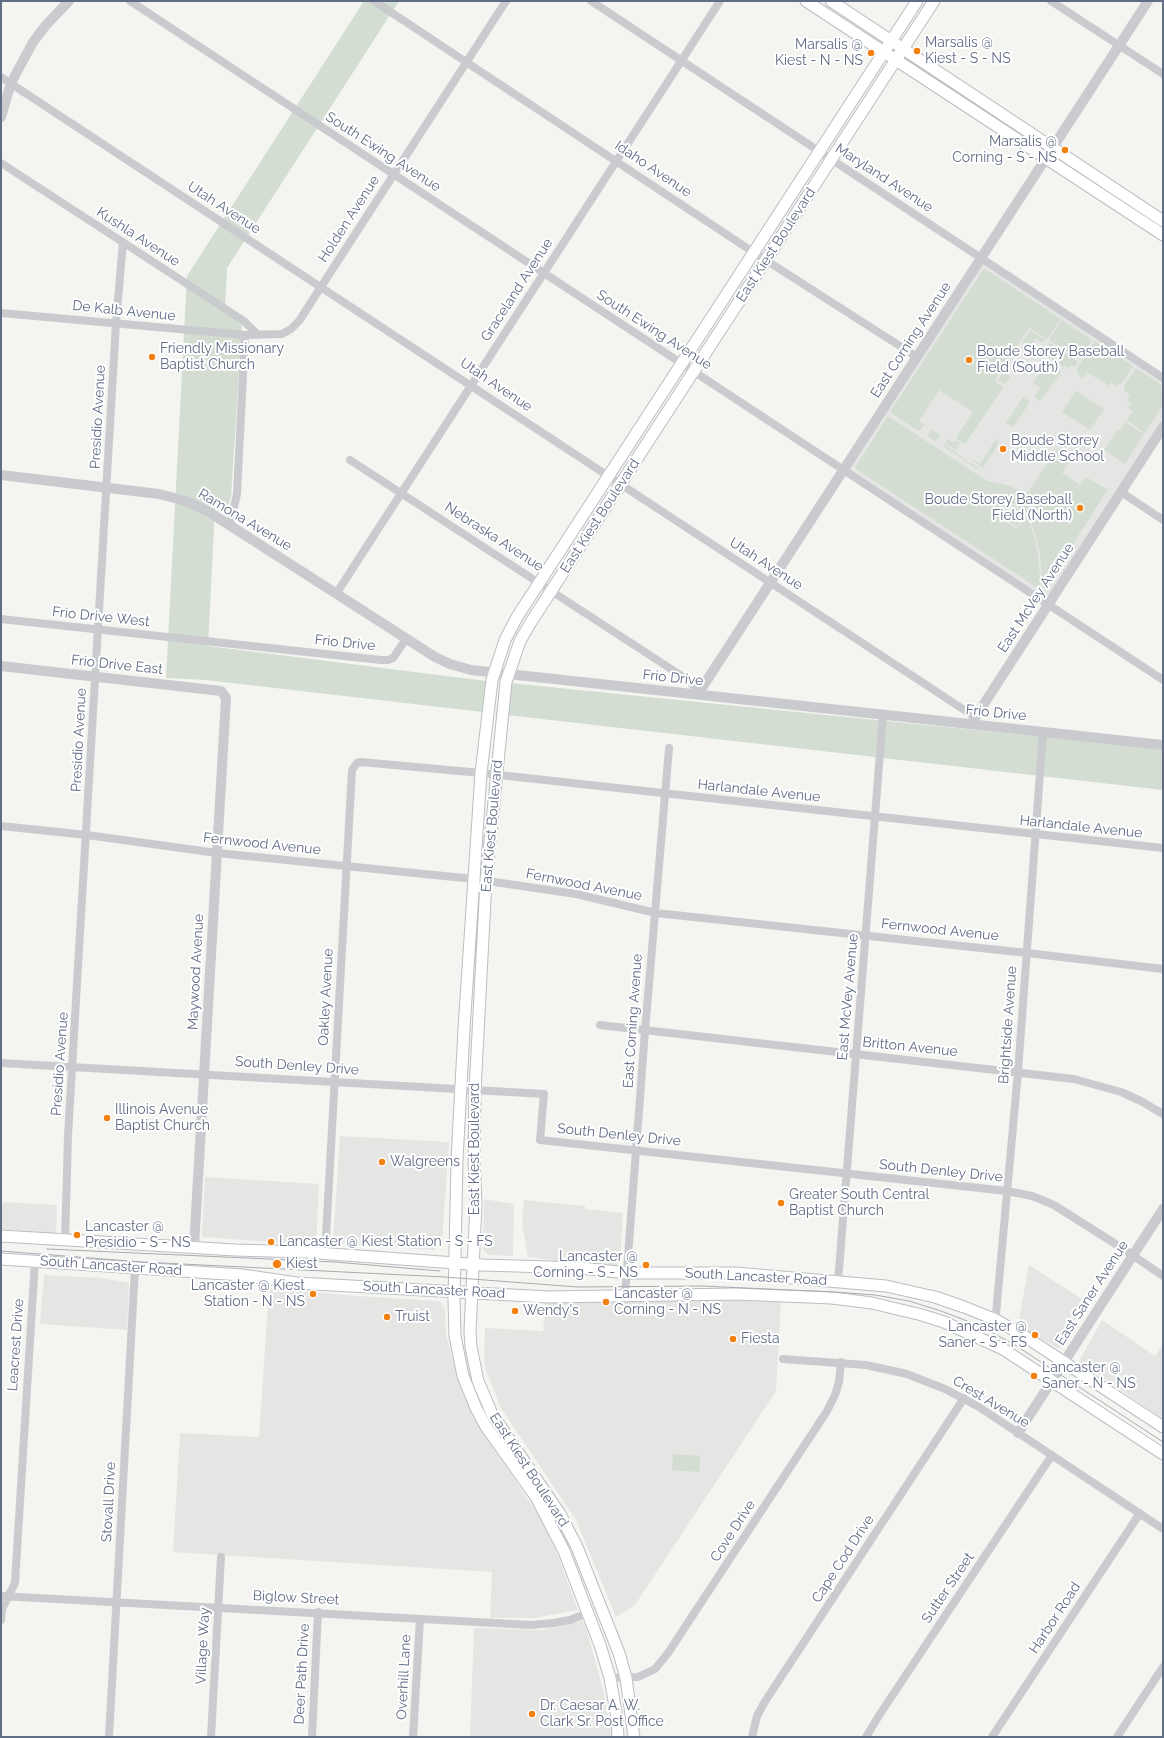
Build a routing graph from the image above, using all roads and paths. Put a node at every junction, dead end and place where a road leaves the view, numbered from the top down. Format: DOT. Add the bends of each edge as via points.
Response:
graph roads {
  1 [pos="69,1"];
  2 [pos="130,1"];
  3 [pos="374,1"];
  4 [pos="506,1"];
  5 [pos="591,1"];
  6 [pos="720,1"];
  7 [pos="806,1"];
  8 [pos="831,1"];
  9 [pos="917,1"];
  10 [pos="934,1"];
  11 [pos="1051,1"];
  12 [pos="1148,1"];
  13 [pos="891,40"];
  14 [pos="1120,45"];
  15 [pos="903,48"];
  16 [pos="883,53"];
  17 [pos="682,60"];
  18 [pos="895,60"];
  19 [pos="467,62"];
  20 [pos="1163,74"];
  21 [pos="1,77"];
  22 [pos="11,84"];
  23 [pos="1,117"];
  24 [pos="819,151"];
  25 [pos="1050,153"];
  26 [pos="831,159"];
  27 [pos="617,160"];
  28 [pos="1,163"];
  29 [pos="394,174"];
  30 [pos="1163,221"];
  31 [pos="1163,234"];
  32 [pos="123,242"];
  33 [pos="754,252"];
  34 [pos="982,258"];
  35 [pos="766,260"];
  36 [pos="544,273"];
  37 [pos="321,287"];
  38 [pos="1,313"];
  39 [pos="116,323"];
  40 [pos="245,335"];
  41 [pos="258,335"];
  42 [pos="917,357"];
  43 [pos="682,364"];
  44 [pos="694,371"];
  45 [pos="1163,378"];
  46 [pos="472,385"];
  47 [pos="1163,427"];
  48 [pos="350,460"];
  49 [pos="844,470"];
  50 [pos="1,475"];
  51 [pos="609,476"];
  52 [pos="621,484"];
  53 [pos="108,486"];
  54 [pos="1121,492"];
  55 [pos="402,493"];
  56 [pos="1163,520"];
  57 [pos="230,525"];
  58 [pos="772,582"];
  59 [pos="540,583"];
  60 [pos="551,591"];
  61 [pos="336,594"];
  62 [pos="1048,605"];
  63 [pos="1,619"];
  64 [pos="99,630"];
  65 [pos="406,639"];
  66 [pos="198,641"];
  67 [pos="1,666"];
  68 [pos="494,673"];
  69 [pos="508,674"];
  70 [pos="96,676"];
  71 [pos="1163,680"];
  72 [pos="698,694"];
  73 [pos="226,698"];
  74 [pos="883,714"];
  75 [pos="973,720"];
  76 [pos="1043,732"];
  77 [pos="1163,745"];
  78 [pos="669,748"];
  79 [pos="354,766"];
  80 [pos="481,774"];
  81 [pos="496,775"];
  82 [pos="665,794"];
  83 [pos="876,816"];
  84 [pos="1,826"];
  85 [pos="87,835"];
  86 [pos="1036,836"];
  87 [pos="1163,848"];
  88 [pos="217,853"];
  89 [pos="346,866"];
  90 [pos="474,879"];
  91 [pos="486,881"];
  92 [pos="656,913"];
  93 [pos="867,935"];
  94 [pos="1027,953"];
  95 [pos="1163,969"];
  96 [pos="600,1025"];
  97 [pos="645,1031"];
  98 [pos="857,1054"];
  99 [pos="1,1063"];
  100 [pos="73,1068"];
  101 [pos="1018,1072"];
  102 [pos="205,1074"];
  103 [pos="334,1082"];
  104 [pos="460,1090"];
  105 [pos="475,1090"];
  106 [pos="1163,1114"];
  107 [pos="636,1150"];
  108 [pos="847,1174"];
  109 [pos="1007,1191"];
  110 [pos="1163,1209"];
  111 [pos="1,1236"];
  112 [pos="65,1240"];
  113 [pos="194,1248"];
  114 [pos="325,1254"];
  115 [pos="1132,1256"];
  116 [pos="1,1259"];
  117 [pos="35,1260"];
  118 [pos="454,1262"];
  119 [pos="474,1264"];
  120 [pos="135,1268"];
  121 [pos="627,1272"];
  122 [pos="1163,1276"];
  123 [pos="838,1282"];
  124 [pos="454,1291"];
  125 [pos="472,1292"];
  126 [pos="625,1296"];
  127 [pos="994,1319"];
  128 [pos="783,1359"];
  129 [pos="841,1362"];
  130 [pos="1064,1362"];
  131 [pos="1052,1381"];
  132 [pos="964,1398"];
  133 [pos="1163,1428"];
  134 [pos="1018,1433"];
  135 [pos="1163,1454"];
  136 [pos="1052,1455"];
  137 [pos="1140,1513"];
  138 [pos="1163,1529"];
  139 [pos="221,1557"];
  140 [pos="5,1596"];
  141 [pos="116,1602"];
  142 [pos="218,1607"];
  143 [pos="602,1608"];
  144 [pos="318,1612"];
  145 [pos="588,1613"];
  146 [pos="420,1618"];
  147 [pos="1,1620"];
  148 [pos="1163,1666"];
  149 [pos="610,1678"];
  150 [pos="626,1678"];
  151 [pos="109,1737"];
  152 [pos="210,1737"];
  153 [pos="312,1737"];
  154 [pos="413,1737"];
  155 [pos="618,1737"];
  156 [pos="634,1737"];
  157 [pos="752,1737"];
  158 [pos="866,1737"];
  159 [pos="992,1737"];
  160 [pos="1117,1737"];
  1 -- 22 [label="street" via="33,42"];
  2 -- 29 [label="street, South Ewing Avenue"];
  3 -- 19 [label="street, Idaho Avenue"];
  4 -- 19 [label="street, Holden Avenue"];
  5 -- 17 [label="street, Maryland Avenue"];
  6 -- 17 [label="street, Graceland Avenue"];
  7 -- 16 [label="main road"];
  8 -- 13 [label="main road"];
  9 -- 13 [label="main road, East Kiest Boulevard"];
  10 -- 15 [label="main road, East Kiest Boulevard"];
  11 -- 14 [label="street"];
  12 -- 14 [label="street, East Corning Avenue"];
  13 -- 15 [label="main road"];
  13 -- 16 [label="main road, East Kiest Boulevard"];
  14 -- 20 [label="street"];
  14 -- 25 [label="street, East Corning Avenue"];
  15 -- 18 [label="main road, East Kiest Boulevard"];
  15 -- 25 [label="main road"];
  16 -- 18 [label="main road"];
  16 -- 24 [label="main road, East Kiest Boulevard"];
  17 -- 24 [label="street, Maryland Avenue"];
  17 -- 27 [label="street, Graceland Avenue"];
  18 -- 25 [label="main road"];
  18 -- 26 [label="main road, East Kiest Boulevard"];
  19 -- 27 [label="street, Idaho Avenue"];
  19 -- 29 [label="street, Holden Avenue"];
  21 -- 22 [label="street, Utah Avenue"];
  22 -- 23 [label="street"];
  22 -- 37 [label="street, Utah Avenue"];
  24 -- 26 [label="street, Maryland Avenue"];
  24 -- 33 [label="main road, East Kiest Boulevard"];
  25 -- 30 [label="main road"];
  25 -- 31 [label="main road"];
  25 -- 34 [label="street, East Corning Avenue"];
  26 -- 34 [label="street, Maryland Avenue"];
  26 -- 35 [label="main road, East Kiest Boulevard"];
  27 -- 33 [label="street, Idaho Avenue"];
  27 -- 36 [label="street, Graceland Avenue"];
  28 -- 32 [label="street, Kushla Avenue"];
  29 -- 36 [label="street, South Ewing Avenue"];
  29 -- 37 [label="street, Holden Avenue"];
  32 -- 39 [label="street, Presidio Avenue"];
  32 -- 41 [label="street, Kushla Avenue" via="244,321"];
  33 -- 35 [label="street, Idaho Avenue"];
  33 -- 43 [label="main road, East Kiest Boulevard"];
  34 -- 42 [label="street, East Corning Avenue"];
  34 -- 45 [label="street, Maryland Avenue"];
  35 -- 42 [label="street, Idaho Avenue"];
  35 -- 44 [label="main road, East Kiest Boulevard"];
  36 -- 43 [label="street, South Ewing Avenue"];
  36 -- 46 [label="street, Graceland Avenue"];
  37 -- 41 [label="street, Holden Avenue" via="291,329 282,334"];
  37 -- 46 [label="street, Utah Avenue"];
  38 -- 39 [label="street, De Kalb Avenue"];
  39 -- 40 [label="street, De Kalb Avenue"];
  39 -- 53 [label="street, Presidio Avenue"];
  40 -- 41 [label="street, Holden Avenue"];
  40 -- 57 [label="street" via="237,494"];
  42 -- 49 [label="street, East Corning Avenue"];
  43 -- 44 [label="street, South Ewing Avenue"];
  43 -- 51 [label="main road, East Kiest Boulevard"];
  44 -- 49 [label="street, South Ewing Avenue"];
  44 -- 52 [label="main road, East Kiest Boulevard"];
  46 -- 51 [label="street, Utah Avenue"];
  46 -- 55 [label="street, Graceland Avenue"];
  47 -- 54 [label="street, East McVey Avenue"];
  48 -- 55 [label="street, Nebraska Avenue"];
  49 -- 58 [label="street, East Corning Avenue"];
  49 -- 62 [label="street, South Ewing Avenue"];
  50 -- 53 [label="street, Ramona Avenue"];
  51 -- 52 [label="street, Utah Avenue"];
  51 -- 59 [label="main road, East Kiest Boulevard"];
  52 -- 58 [label="street, Utah Avenue"];
  52 -- 60 [label="main road, East Kiest Boulevard"];
  53 -- 57 [label="street, Ramona Avenue" via="173,496 209,512"];
  53 -- 64 [label="street, Presidio Avenue"];
  54 -- 56 [label="street"];
  54 -- 62 [label="street, East McVey Avenue"];
  55 -- 59 [label="street, Nebraska Avenue"];
  55 -- 61 [label="street, Graceland Avenue"];
  57 -- 61 [label="street, Ramona Avenue"];
  58 -- 72 [label="street, East Corning Avenue"];
  58 -- 75 [label="street, Utah Avenue"];
  59 -- 60 [label="street, Nebraska Avenue"];
  59 -- 68 [label="main road, East Kiest Boulevard" via="508,634"];
  60 -- 69 [label="main road, East Kiest Boulevard" via="520,641"];
  60 -- 72 [label="street, Nebraska Avenue" via="692,682"];
  61 -- 65 [label="street, Ramona Avenue"];
  62 -- 71 [label="street, South Ewing Avenue"];
  62 -- 75 [label="street, East McVey Avenue"];
  63 -- 64 [label="street, Frio Drive West"];
  64 -- 66 [label="street, Frio Drive West"];
  64 -- 70 [label="street, Presidio Avenue"];
  65 -- 66 [label="street, Frio Drive" via="393,658 388,660"];
  65 -- 68 [label="street, Frio Drive" via="450,664"];
  67 -- 70 [label="street, Frio Drive East"];
  68 -- 69 [label="street, Frio Drive"];
  68 -- 80 [label="main road, East Kiest Boulevard"];
  69 -- 72 [label="street, Frio Drive"];
  69 -- 81 [label="main road, East Kiest Boulevard"];
  70 -- 73 [label="street, Frio Drive East" via="221,690"];
  70 -- 85 [label="street, Presidio Avenue"];
  72 -- 74 [label="street, Frio Drive"];
  73 -- 88 [label="street, Maywood Avenue"];
  74 -- 75 [label="street, Frio Drive"];
  74 -- 83 [label="street, East McVey Avenue"];
  75 -- 76 [label="street, Frio Drive"];
  76 -- 77 [label="street, Frio Drive"];
  76 -- 86 [label="street, Brightside Avenue"];
  78 -- 82 [label="street, East Corning Avenue"];
  79 -- 80 [label="street, Harlandale Avenue" via="361,762"];
  79 -- 89 [label="street, Oakley Avenue"];
  80 -- 81 [label="street, Harlandale Avenue"];
  80 -- 90 [label="main road, East Kiest Boulevard"];
  81 -- 82 [label="street, Harlandale Avenue"];
  81 -- 91 [label="main road, East Kiest Boulevard"];
  82 -- 83 [label="street, Harlandale Avenue"];
  82 -- 92 [label="street, East Corning Avenue"];
  83 -- 86 [label="street, Harlandale Avenue"];
  83 -- 93 [label="street, East McVey Avenue"];
  84 -- 85 [label="street, Fernwood Avenue"];
  85 -- 88 [label="street, Fernwood Avenue"];
  85 -- 100 [label="street, Presidio Avenue"];
  86 -- 87 [label="street, Harlandale Avenue"];
  86 -- 94 [label="street, Brightside Avenue"];
  88 -- 89 [label="street, Fernwood Avenue"];
  88 -- 102 [label="street, Maywood Avenue"];
  89 -- 90 [label="street, Fernwood Avenue"];
  89 -- 103 [label="street, Oakley Avenue"];
  90 -- 91 [label="street, Fernwood Avenue"];
  90 -- 104 [label="main road, East Kiest Boulevard"];
  91 -- 92 [label="street, Fernwood Avenue" via="576,894"];
  91 -- 105 [label="main road, East Kiest Boulevard"];
  92 -- 93 [label="street, Fernwood Avenue"];
  92 -- 97 [label="street, East Corning Avenue"];
  93 -- 94 [label="street, Fernwood Avenue"];
  93 -- 98 [label="street, East McVey Avenue"];
  94 -- 95 [label="street, Fernwood Avenue"];
  94 -- 101 [label="street, Brightside Avenue"];
  96 -- 97 [label="street, Britton Avenue"];
  97 -- 98 [label="street, Britton Avenue"];
  97 -- 107 [label="street, East Corning Avenue"];
  98 -- 101 [label="street, Britton Avenue"];
  98 -- 108 [label="street, East McVey Avenue"];
  99 -- 100 [label="street, South Denley Drive"];
  100 -- 102 [label="street, South Denley Drive"];
  100 -- 112 [label="street, Presidio Avenue"];
  101 -- 106 [label="street, Britton Avenue" via="1098,1085 1127,1095"];
  101 -- 109 [label="street, Brightside Avenue"];
  102 -- 103 [label="street, South Denley Drive"];
  102 -- 113 [label="street, Maywood Avenue"];
  103 -- 104 [label="street, South Denley Drive"];
  103 -- 114 [label="street, Oakley Avenue"];
  104 -- 105 [label="street, South Denley Drive"];
  104 -- 118 [label="main road, East Kiest Boulevard"];
  105 -- 107 [label="street, South Denley Drive" via="544,1094 540,1140"];
  105 -- 119 [label="main road, East Kiest Boulevard"];
  107 -- 108 [label="street, South Denley Drive"];
  107 -- 121 [label="street, East Corning Avenue"];
  108 -- 109 [label="street, South Denley Drive"];
  108 -- 123 [label="street, East McVey Avenue"];
  109 -- 115 [label="street, South Denley Drive" via="1032,1196 1054,1205"];
  109 -- 127 [label="street, Brightside Avenue"];
  110 -- 115 [label="street, East Saner Avenue"];
  111 -- 112 [label="main road, South Lancaster Road"];
  112 -- 113 [label="main road, South Lancaster Road"];
  113 -- 114 [label="main road, South Lancaster Road"];
  114 -- 118 [label="main road, South Lancaster Road"];
  115 -- 122 [label="street, South Denley Drive"];
  115 -- 130 [label="street, East Saner Avenue"];
  116 -- 117 [label="main road, South Lancaster Road"];
  117 -- 120 [label="main road, South Lancaster Road"];
  117 -- 140 [label="street, Leacrest Drive" via="14,1583"];
  118 -- 119 [label="main road, South Lancaster Road"];
  118 -- 124 [label="main road, East Kiest Boulevard"];
  119 -- 121 [label="main road, South Lancaster Road"];
  119 -- 125 [label="main road, East Kiest Boulevard"];
  120 -- 124 [label="main road, South Lancaster Road" via="242,1275 297,1283"];
  120 -- 141 [label="street, Stovall Drive"];
  121 -- 123 [label="main road, South Lancaster Road" via="735,1273"];
  121 -- 126 [label="street, East Corning Avenue"];
  123 -- 127 [label="main road, South Lancaster Road" via="911,1291"];
  124 -- 125 [label="main road, South Lancaster Road"];
  124 -- 145 [label="main road, East Kiest Boulevard" via="456,1347 463,1376 476,1408 485,1425 536,1497 564,1551"];
  125 -- 126 [label="main road, South Lancaster Road" via="548,1297"];
  125 -- 143 [label="main road, East Kiest Boulevard" via="471,1346 478,1381 492,1414 560,1514 577,1546"];
  126 -- 131 [label="main road, South Lancaster Road" via="737,1294 832,1298 878,1304 922,1315 989,1341"];
  127 -- 130 [label="main road, South Lancaster Road"];
  128 -- 129 [label="street, Crest Avenue"];
  129 -- 132 [label="street, Crest Avenue" via="866,1364 907,1374"];
  129 -- 150 [label="street, Cove Drive" via="836,1395 827,1411 668,1653 655,1669 638,1677"];
  130 -- 131 [label="street, East Saner Avenue"];
  130 -- 133 [label="main road, South Lancaster Road"];
  131 -- 134 [label="street, East Saner Avenue"];
  131 -- 135 [label="main road, South Lancaster Road"];
  132 -- 134 [label="street, Crest Avenue"];
  132 -- 157 [label="street, Cape Cod Drive" via="764,1703 757,1716"];
  134 -- 136 [label="street, Crest Avenue"];
  136 -- 137 [label="street, Crest Avenue"];
  136 -- 158 [label="street, Sutter Street"];
  137 -- 138 [label="street, Crest Avenue"];
  137 -- 159 [label="street, Harbor Road"];
  139 -- 142 [label="street, Village Way"];
  140 -- 141 [label="street, Biglow Street"];
  140 -- 147 [label="street, Leacrest Drive"];
  141 -- 142 [label="street, Biglow Street"];
  141 -- 151 [label="street, Stovall Drive"];
  142 -- 144 [label="street, Biglow Street"];
  142 -- 152 [label="street, Village Way"];
  143 -- 145 [label="main road"];
  143 -- 150 [label="main road, East Kiest Boulevard"];
  144 -- 146 [label="street, Biglow Street"];
  144 -- 153 [label="street, Deer Path Drive"];
  145 -- 146 [label="street, Biglow Street" via="558,1622 531,1625"];
  145 -- 149 [label="main road, East Kiest Boulevard"];
  146 -- 154 [label="street, Overhill Lane"];
  148 -- 160 [label="street"];
  149 -- 150 [label="street, Cove Drive"];
  149 -- 155 [label="main road, East Kiest Boulevard"];
  150 -- 156 [label="main road, East Kiest Boulevard"];
}
